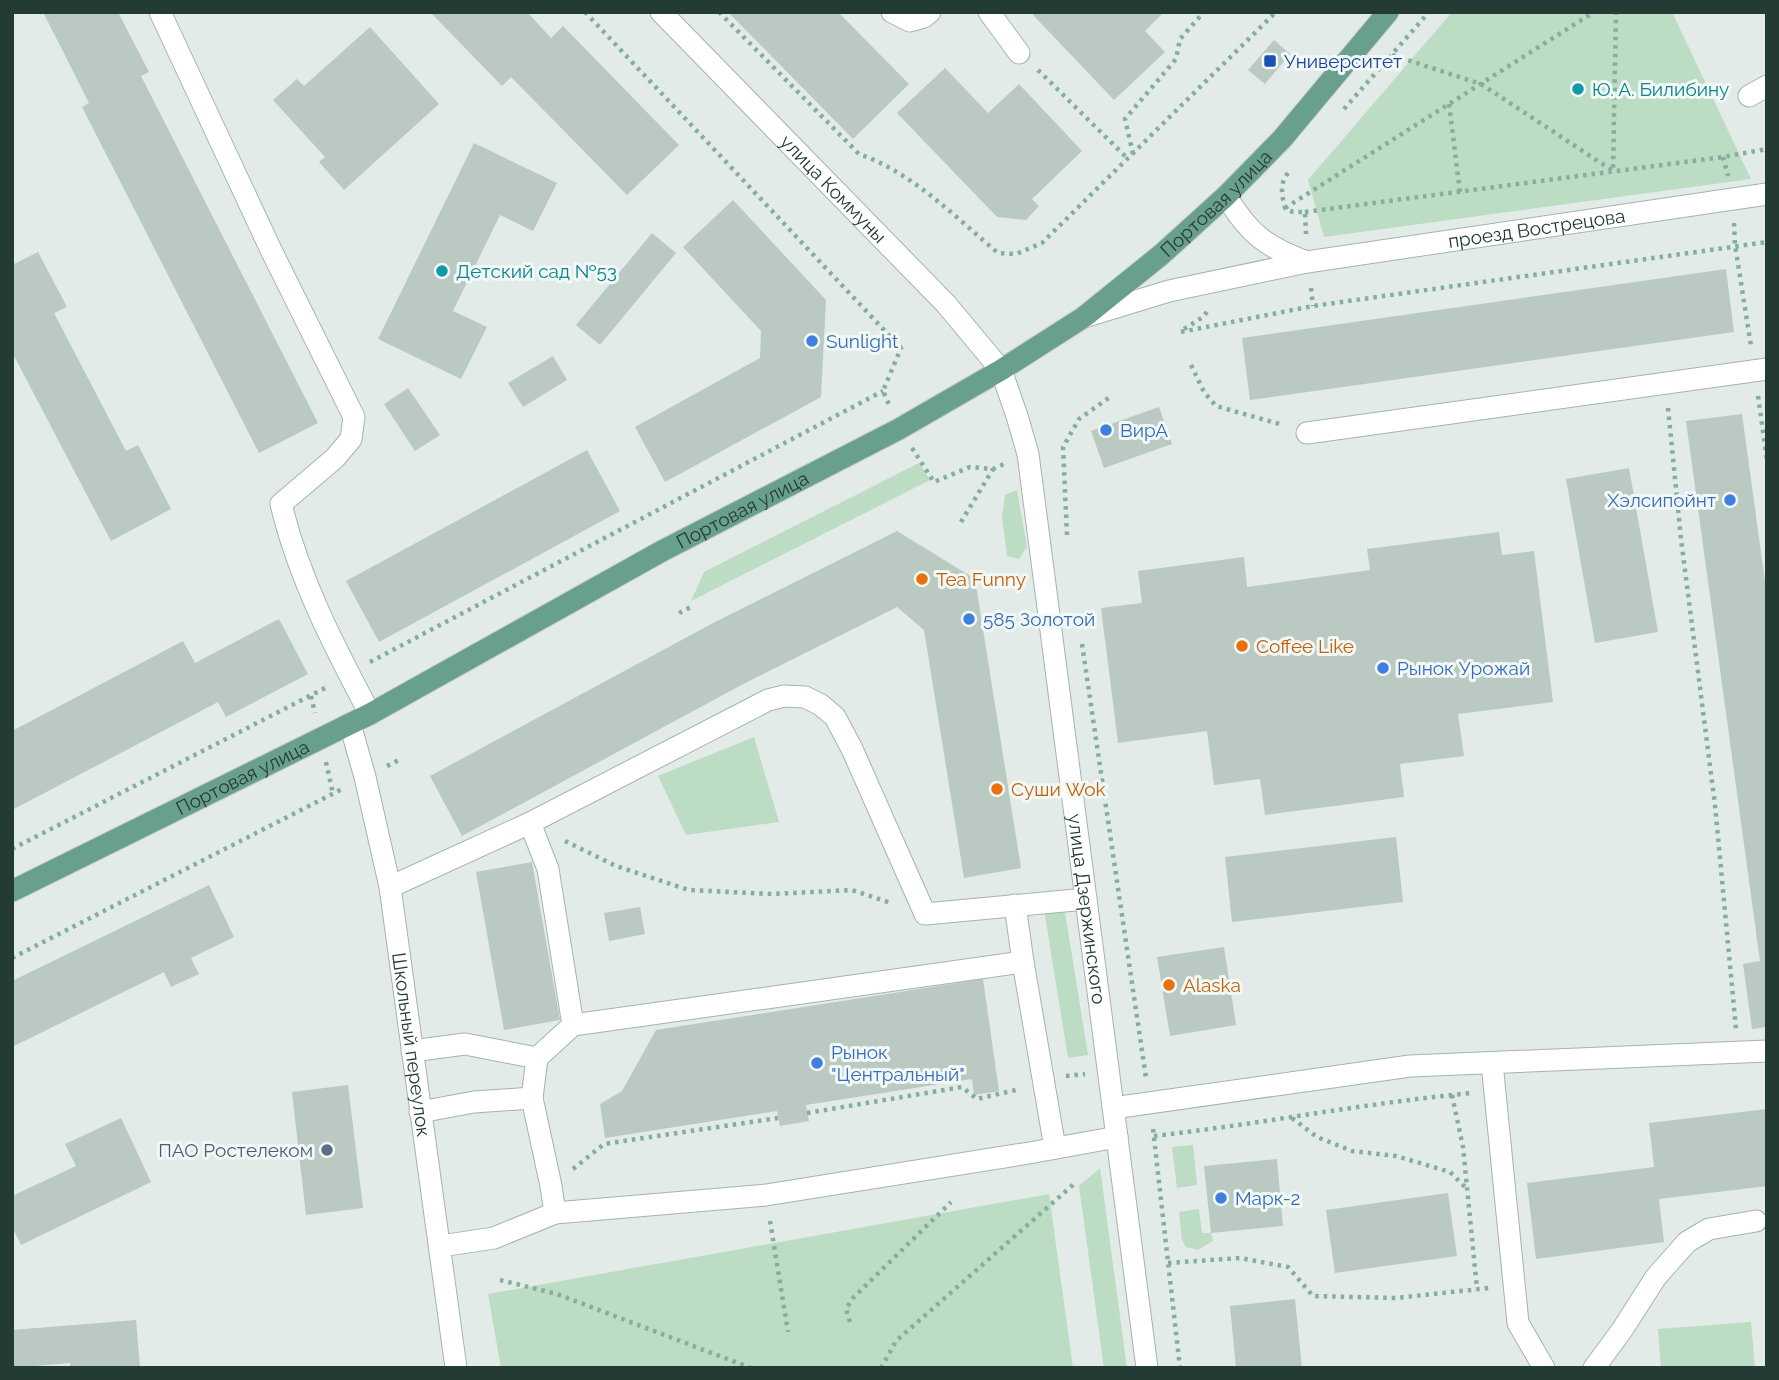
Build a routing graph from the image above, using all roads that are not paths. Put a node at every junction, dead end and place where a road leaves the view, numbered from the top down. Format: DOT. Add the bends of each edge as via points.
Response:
graph roads {
  1 [pos="160,12"];
  2 [pos="661,12"];
  3 [pos="892,12"];
  4 [pos="930,12"];
  5 [pos="989,12"];
  6 [pos="1388,12"];
  7 [pos="1019,53"];
  8 [pos="1767,194"];
  9 [pos="1226,196"];
  10 [pos="1307,262"];
  11 [pos="1084,317"];
  12 [pos="1000,370"];
  13 [pos="1761,370"];
  14 [pos="1307,433"];
  15 [pos="370,713"];
  16 [pos="350,724"];
  17 [pos="530,823"];
  18 [pos="390,887"];
  19 [pos="12,891"];
  20 [pos="1086,899"];
  21 [pos="1015,905"];
  22 [pos="1023,962"];
  23 [pos="573,1025"];
  24 [pos="412,1051"];
  25 [pos="1767,1051"];
  26 [pos="537,1058"];
  27 [pos="1492,1063"];
  28 [pos="532,1098"];
  29 [pos="1113,1108"];
  30 [pos="419,1112"];
  31 [pos="1117,1137"];
  32 [pos="1055,1149"];
  33 [pos="555,1213"];
  34 [pos="1756,1222"];
  35 [pos="441,1246"];
  36 [pos="456,1368"];
  37 [pos="1147,1368"];
  38 [pos="1544,1368"];
  39 [pos="1594,1368"];
  1 -- 15 [label="street" via="354,417 351,439 281,504 290,543 319,615"];
  2 -- 12 [label="street, улица Коммуны" via="946,304"];
  3 -- 4 [label="street" via="910,21"];
  5 -- 7 [label="street"];
  6 -- 9 [label="main road, Портовая улица" via="1282,139"];
  8 -- 10 [label="street, проезд Вострецова"];
  9 -- 10 [label="street" via="1241,221 1263,241"];
  9 -- 11 [label="main road, Портовая улица"];
  10 -- 11 [label="street, проезд Вострецова" via="1169,291"];
  11 -- 12 [label="main road, Портовая улица"];
  12 -- 15 [label="main road, Портовая улица" via="899,429 662,551"];
  12 -- 20 [label="street, улица Дзержинского" via="1028,454"];
  13 -- 14 [label="street"];
  15 -- 16 [label="main road, Портовая улица"];
  16 -- 18 [label="street, Школьный переулок"];
  16 -- 19 [label="main road, Портовая улица"];
  17 -- 18 [label="street"];
  17 -- 21 [label="street" via="768,700 805,697 835,717 925,914"];
  17 -- 23 [label="street" via="548,869"];
  18 -- 24 [label="street, Школьный переулок"];
  20 -- 21 [label="street"];
  20 -- 29 [label="street, улица Дзержинского"];
  21 -- 22 [label="street"];
  22 -- 23 [label="street"];
  22 -- 32 [label="street"];
  23 -- 26 [label="street"];
  24 -- 26 [label="street" via="465,1044"];
  24 -- 30 [label="street, Школьный переулок"];
  25 -- 27 [label="street"];
  26 -- 28 [label="street"];
  27 -- 29 [label="street" via="1410,1066"];
  27 -- 38 [label="street" via="1518,1323"];
  28 -- 30 [label="street"];
  28 -- 33 [label="street"];
  29 -- 31 [label="street, улица Дзержинского"];
  30 -- 35 [label="street, Школьный переулок"];
  31 -- 32 [label="street"];
  31 -- 37 [label="street, улица Дзержинского"];
  32 -- 33 [label="street" via="766,1195"];
  33 -- 35 [label="street" via="494,1238"];
  34 -- 39 [label="street" via="1709,1229 1688,1242 1656,1278"];
  35 -- 36 [label="street, Школьный переулок"];
}
